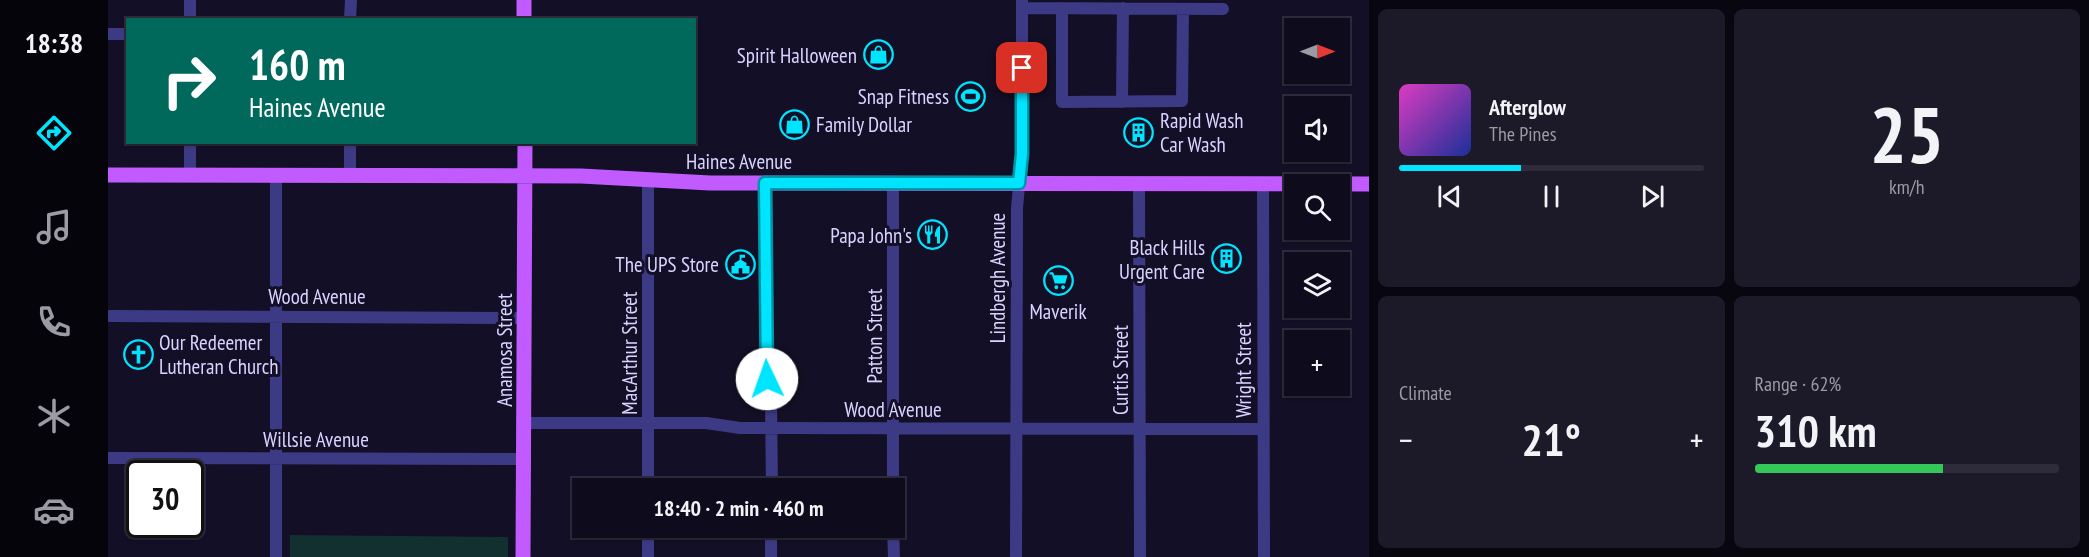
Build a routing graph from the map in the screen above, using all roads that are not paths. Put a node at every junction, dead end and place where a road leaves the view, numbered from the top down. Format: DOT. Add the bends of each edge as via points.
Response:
graph roads {
  1 [pos="190,0"];
  2 [pos="351,0"];
  3 [pos="524,0"];
  4 [pos="1022,4"];
  5 [pos="1144,4"];
  6 [pos="1062,8"];
  7 [pos="1123,8"];
  8 [pos="1183,9"];
  9 [pos="1223,9"];
  10 [pos="190,18"];
  11 [pos="351,18"];
  12 [pos="524,18"];
  13 [pos="108,34"];
  14 [pos="126,34"];
  15 [pos="1122,102"];
  16 [pos="190,144"];
  17 [pos="350,144"];
  18 [pos="525,144"];
  19 [pos="108,174"];
  20 [pos="190,175"];
  21 [pos="276,175"];
  22 [pos="525,175"];
  23 [pos="350,176"];
  24 [pos="648,180"];
  25 [pos="765,183"];
  26 [pos="893,183"];
  27 [pos="1019,183"];
  28 [pos="1139,183"];
  29 [pos="1263,183"];
  30 [pos="1369,184"];
  31 [pos="276,315"];
  32 [pos="108,316"];
  33 [pos="525,318"];
  34 [pos="524,423"];
  35 [pos="648,423"];
  36 [pos="772,428"];
  37 [pos="893,429"];
  38 [pos="1017,429"];
  39 [pos="1140,429"];
  40 [pos="1263,429"];
  41 [pos="108,458"];
  42 [pos="276,458"];
  43 [pos="523,459"];
  44 [pos="648,478"];
  45 [pos="772,478"];
  46 [pos="893,478"];
  47 [pos="648,538"];
  48 [pos="771,538"];
  49 [pos="894,538"];
  50 [pos="276,557"];
  51 [pos="523,557"];
  52 [pos="648,557"];
  53 [pos="771,557"];
  54 [pos="894,557"];
  55 [pos="1016,557"];
  56 [pos="1140,557"];
  57 [pos="1264,557"];
  1 -- 10 [label="street"];
  2 -- 11 [label="street"];
  3 -- 12 [label="main road"];
  4 -- 6 [label="street"];
  4 -- 27 [label="street, Lindbergh Avenue"];
  5 -- 7 [label="street"];
  5 -- 8 [label="street"];
  6 -- 7 [label="street"];
  6 -- 15 [label="street" via="1062,102"];
  7 -- 15 [label="street"];
  8 -- 9 [label="street"];
  8 -- 15 [label="street" via="1182,101"];
  13 -- 14 [label="street"];
  16 -- 20 [label="street"];
  17 -- 23 [label="street"];
  18 -- 22 [label="main road, Anamosa Street"];
  19 -- 20 [label="main road, Haines Avenue"];
  20 -- 21 [label="main road, Haines Avenue"];
  21 -- 23 [label="main road, Haines Avenue"];
  21 -- 31 [label="street"];
  22 -- 23 [label="main road, Haines Avenue"];
  22 -- 24 [label="main road, Haines Avenue"];
  22 -- 33 [label="main road, Anamosa Street"];
  24 -- 25 [label="main road, Haines Avenue"];
  24 -- 35 [label="street, MacArthur Street"];
  25 -- 26 [label="main road, Haines Avenue"];
  25 -- 36 [label="street" via="766,371"];
  26 -- 27 [label="main road, Haines Avenue"];
  26 -- 37 [label="street, Patton Street"];
  27 -- 28 [label="main road, Haines Avenue"];
  27 -- 38 [label="street, Lindbergh Avenue"];
  28 -- 29 [label="main road, Haines Avenue"];
  28 -- 39 [label="street, Curtis Street"];
  29 -- 30 [label="main road, Haines Avenue"];
  29 -- 40 [label="street, Wright Street"];
  31 -- 32 [label="street, Wood Avenue"];
  31 -- 33 [label="street, Wood Avenue"];
  31 -- 42 [label="street"];
  33 -- 34 [label="main road, Anamosa Street"];
  34 -- 35 [label="street, Wood Avenue"];
  34 -- 43 [label="main road, Anamosa Street"];
  35 -- 36 [label="street, Wood Avenue"];
  35 -- 44 [label="street, MacArthur Street"];
  36 -- 37 [label="street, Wood Avenue"];
  36 -- 45 [label="street"];
  37 -- 38 [label="street, Wood Avenue"];
  37 -- 46 [label="street, Patton Street"];
  38 -- 39 [label="street, Wood Avenue"];
  38 -- 55 [label="street, Lindbergh Avenue"];
  39 -- 40 [label="street, Wood Avenue"];
  39 -- 56 [label="street, Curtis Street"];
  40 -- 57 [label="street, Wright Street"];
  41 -- 42 [label="street, Willsie Avenue"];
  42 -- 43 [label="street, Willsie Avenue"];
  42 -- 50 [label="street"];
  43 -- 51 [label="main road, Anamosa Street"];
  47 -- 52 [label="street"];
  48 -- 53 [label="street"];
  49 -- 54 [label="street"];
}
